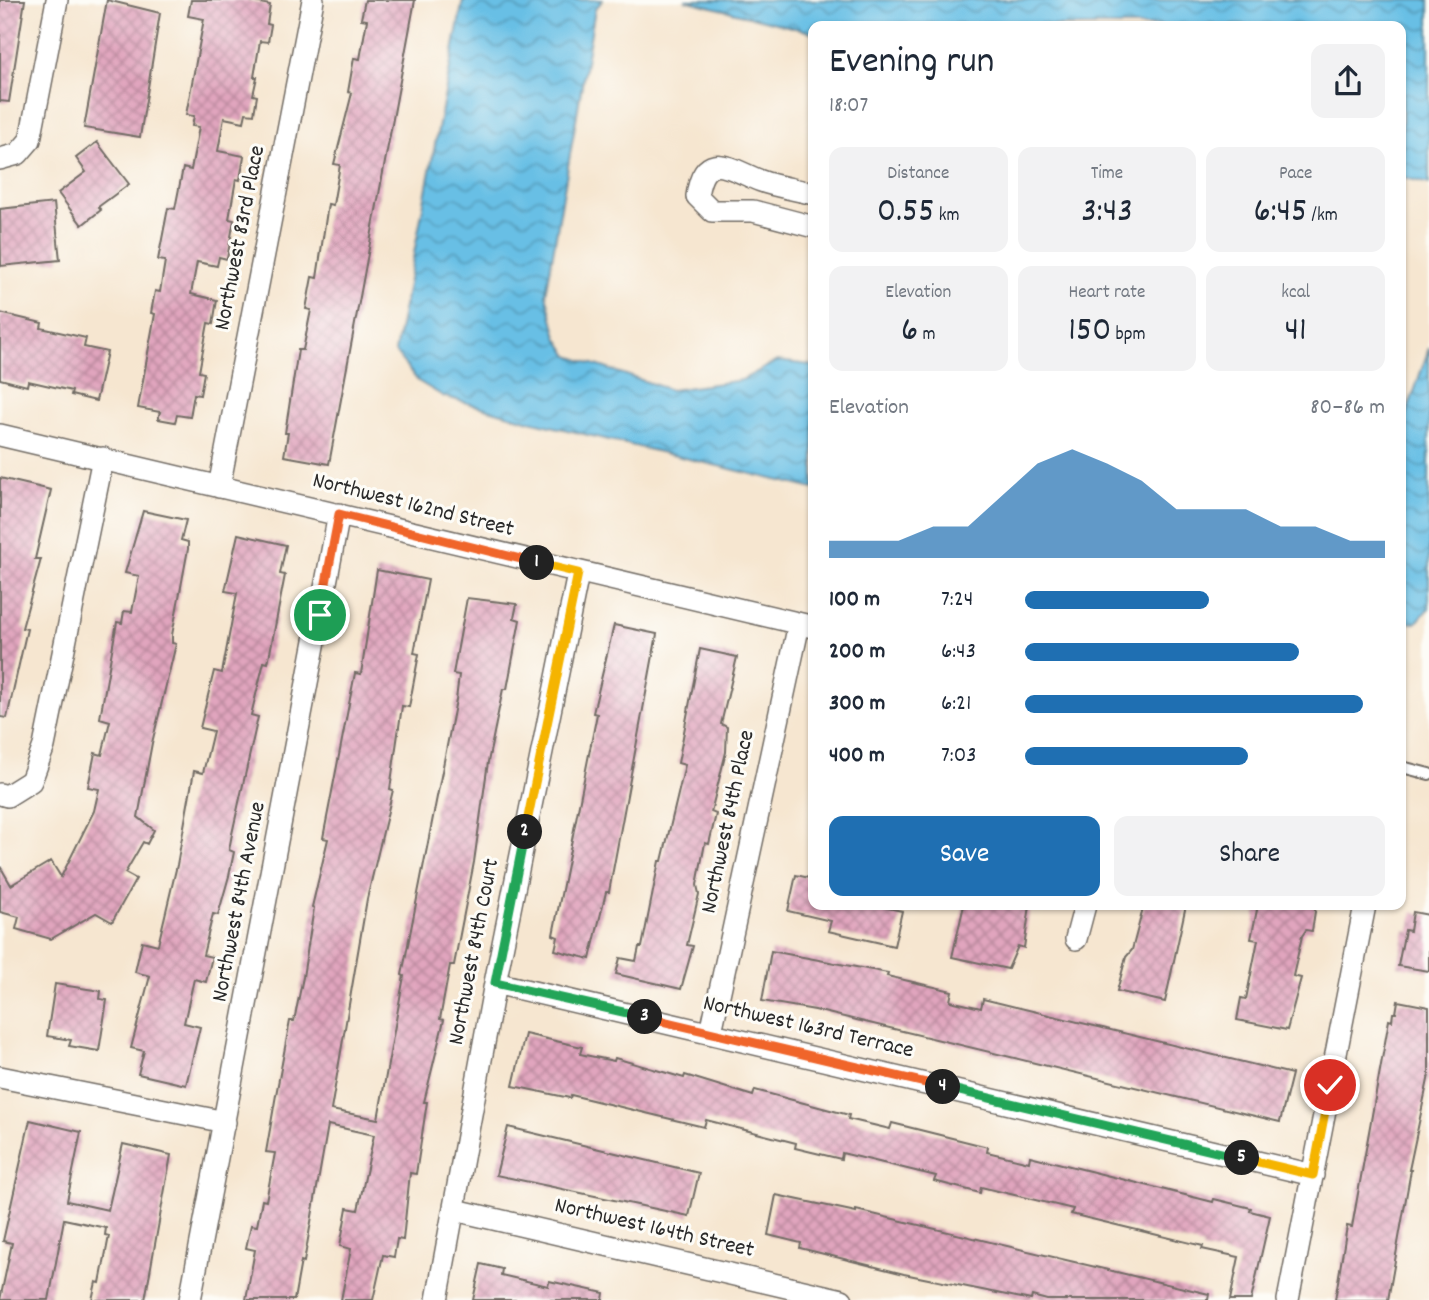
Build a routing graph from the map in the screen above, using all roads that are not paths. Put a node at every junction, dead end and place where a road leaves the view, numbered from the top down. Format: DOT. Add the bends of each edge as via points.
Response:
graph roads {
  1 [pos="57,0"];
  2 [pos="313,0"];
  3 [pos="9,156"];
  4 [pos="808,193"];
  5 [pos="808,225"];
  6 [pos="0,435"];
  7 [pos="103,458"];
  8 [pos="219,487"];
  9 [pos="339,514"];
  10 [pos="578,573"];
  11 [pos="806,626"];
  12 [pos="1406,768"];
  13 [pos="1429,774"];
  14 [pos="3,795"];
  15 [pos="1084,910"];
  16 [pos="1364,910"];
  17 [pos="1076,939"];
  18 [pos="495,983"];
  19 [pos="711,1032"];
  20 [pos="0,1077"];
  21 [pos="225,1122"];
  22 [pos="1313,1175"];
  23 [pos="455,1210"];
  24 [pos="190,1300"];
  25 [pos="437,1300"];
  26 [pos="842,1300"];
  27 [pos="1288,1300"];
  1 -- 3 [label="street" via="30,140"];
  2 -- 8 [label="street, Northwest 83rd Place"];
  4 -- 5 [label="street" via="715,165 700,180 697,196 712,211 753,211"];
  6 -- 7 [label="street, Northwest 162nd Street"];
  7 -- 8 [label="street, Northwest 162nd Street"];
  7 -- 14 [label="street" via="44,746 31,781"];
  8 -- 9 [label="street, Northwest 162nd Street"];
  9 -- 10 [label="street, Northwest 162nd Street"];
  9 -- 21 [label="street, Northwest 84th Avenue"];
  10 -- 11 [label="street, Northwest 162nd Street"];
  10 -- 18 [label="street, Northwest 84th Court"];
  11 -- 19 [label="street, Northwest 84th Place"];
  12 -- 13 [label="lane"];
  15 -- 17 [label="street"];
  16 -- 22 [label="street"];
  18 -- 19 [label="street, Northwest 163rd Terrace"];
  18 -- 23 [label="street, Northwest 84th Court"];
  19 -- 22 [label="street, Northwest 163rd Terrace"];
  20 -- 21 [label="street"];
  21 -- 24 [label="street, Northwest 84th Avenue"];
  22 -- 27 [label="street"];
  23 -- 25 [label="street, Northwest 84th Court"];
  23 -- 26 [label="street, Northwest 164th Street"];
}
